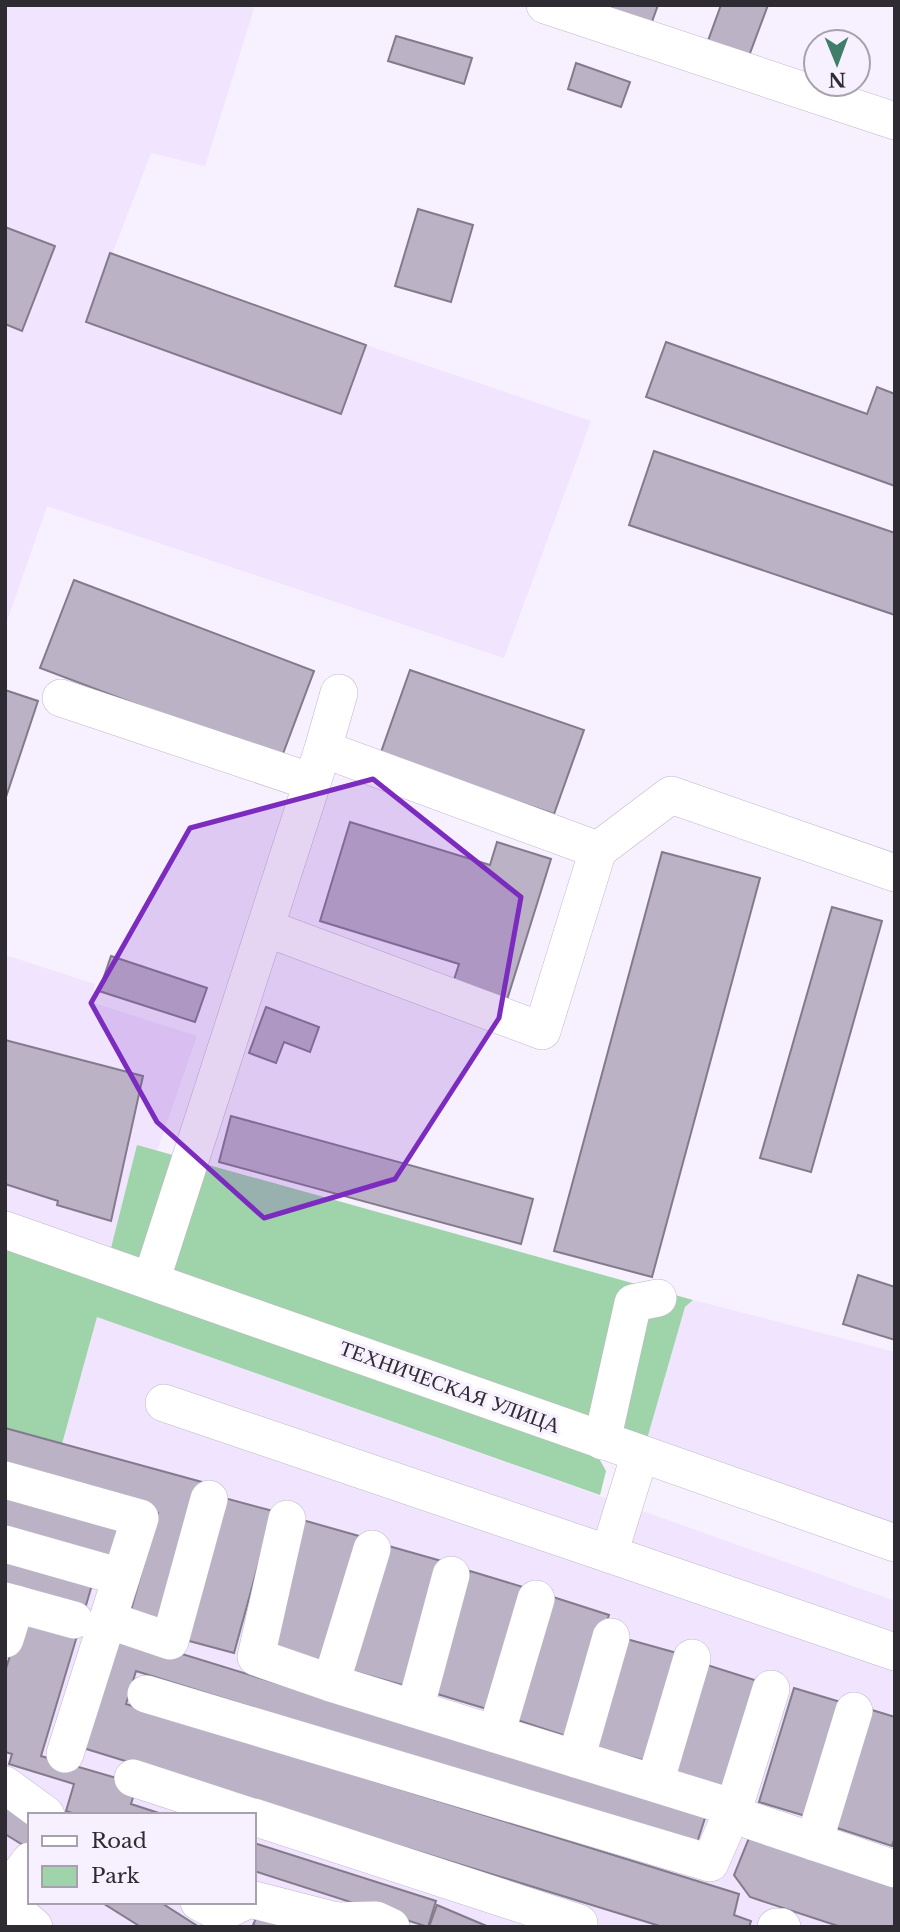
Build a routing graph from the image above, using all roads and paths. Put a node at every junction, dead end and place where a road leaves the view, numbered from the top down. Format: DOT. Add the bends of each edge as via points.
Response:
graph roads {
  1 [pos="565,9"];
  2 [pos="895,121"];
  3 [pos="340,693"];
  4 [pos="61,698"];
  5 [pos="318,766"];
  6 [pos="598,850"];
  7 [pos="895,873"];
  8 [pos="266,928"];
  9 [pos="5,1230"];
  10 [pos="151,1281"];
  11 [pos="658,1298"];
  12 [pos="164,1403"];
  13 [pos="602,1441"];
  14 [pos="640,1454"];
  15 [pos="5,1480"];
  16 [pos="209,1499"];
  17 [pos="287,1518"];
  18 [pos="895,1543"];
  19 [pos="5,1544"];
  20 [pos="372,1549"];
  21 [pos="609,1554"];
  22 [pos="451,1575"];
  23 [pos="121,1577"];
  24 [pos="536,1599"];
  25 [pos="10,1603"];
  26 [pos="91,1620"];
  27 [pos="611,1637"];
  28 [pos="5,1639"];
  29 [pos="895,1652"];
  30 [pos="692,1658"];
  31 [pos="331,1683"];
  32 [pos="771,1689"];
  33 [pos="146,1694"];
  34 [pos="415,1709"];
  35 [pos="854,1712"];
  36 [pos="496,1734"];
  37 [pos="65,1754"];
  38 [pos="576,1759"];
  39 [pos="133,1778"];
  40 [pos="655,1783"];
  41 [pos="5,1785"];
  42 [pos="734,1808"];
  43 [pos="44,1813"];
  44 [pos="240,1813"];
  45 [pos="256,1818"];
  46 [pos="814,1842"];
  47 [pos="28,1864"];
  48 [pos="895,1869"];
  49 [pos="5,1894"];
  50 [pos="256,1901"];
  51 [pos="5,1902"];
  52 [pos="203,1904"];
  53 [pos="239,1904"];
  54 [pos="335,1924"];
  55 [pos="582,1926"];
  56 [pos="34,1927"];
  57 [pos="391,1927"];
  58 [pos="776,1927"];
  59 [pos="782,1927"];
  1 -- 2 [label="street"];
  3 -- 5 [label="street"];
  4 -- 5 [label="street"];
  5 -- 6 [label="street"];
  5 -- 8 [label="street"];
  6 -- 7 [label="street" via="671,795"];
  6 -- 8 [label="street" via="542,1031"];
  8 -- 10 [label="street"];
  9 -- 10 [label="street, ТЕХНИЧЕСКАЯ УЛИЦА"];
  10 -- 13 [label="street, ТЕХНИЧЕСКАЯ УЛИЦА"];
  11 -- 13 [label="street" via="633,1303"];
  12 -- 21 [label="street"];
  13 -- 14 [label="street, ТЕХНИЧЕСКАЯ УЛИЦА"];
  14 -- 18 [label="street, ТЕХНИЧЕСКАЯ УЛИЦА"];
  14 -- 21 [label="street"];
  15 -- 23 [label="street" via="140,1518"];
  16 -- 26 [label="street" via="170,1641"];
  17 -- 31 [label="street" via="256,1657"];
  19 -- 23 [label="street"];
  20 -- 31 [label="street"];
  21 -- 29 [label="street"];
  22 -- 34 [label="street"];
  23 -- 26 [label="street"];
  24 -- 36 [label="street"];
  25 -- 26 [label="street"];
  25 -- 28 [label="street"];
  26 -- 37 [label="street"];
  27 -- 38 [label="street"];
  30 -- 40 [label="street"];
  31 -- 34 [label="street"];
  32 -- 42 [label="street"];
  33 -- 42 [label="street" via="710,1863"];
  34 -- 36 [label="street"];
  35 -- 46 [label="street"];
  36 -- 38 [label="street"];
  38 -- 40 [label="street"];
  39 -- 44 [label="street"];
  40 -- 42 [label="street"];
  41 -- 43 [label="street"];
  42 -- 46 [label="street" via="746,1819"];
  45 -- 55 [label="street"];
  46 -- 48 [label="street"];
  47 -- 49 [label="street"];
  50 -- 54 [label="street"];
  51 -- 56 [label="street"];
  52 -- 53 [label="street" via="221,1913"];
  54 -- 57 [label="street" via="376,1920"];
  58 -- 59 [label="street"];
}
